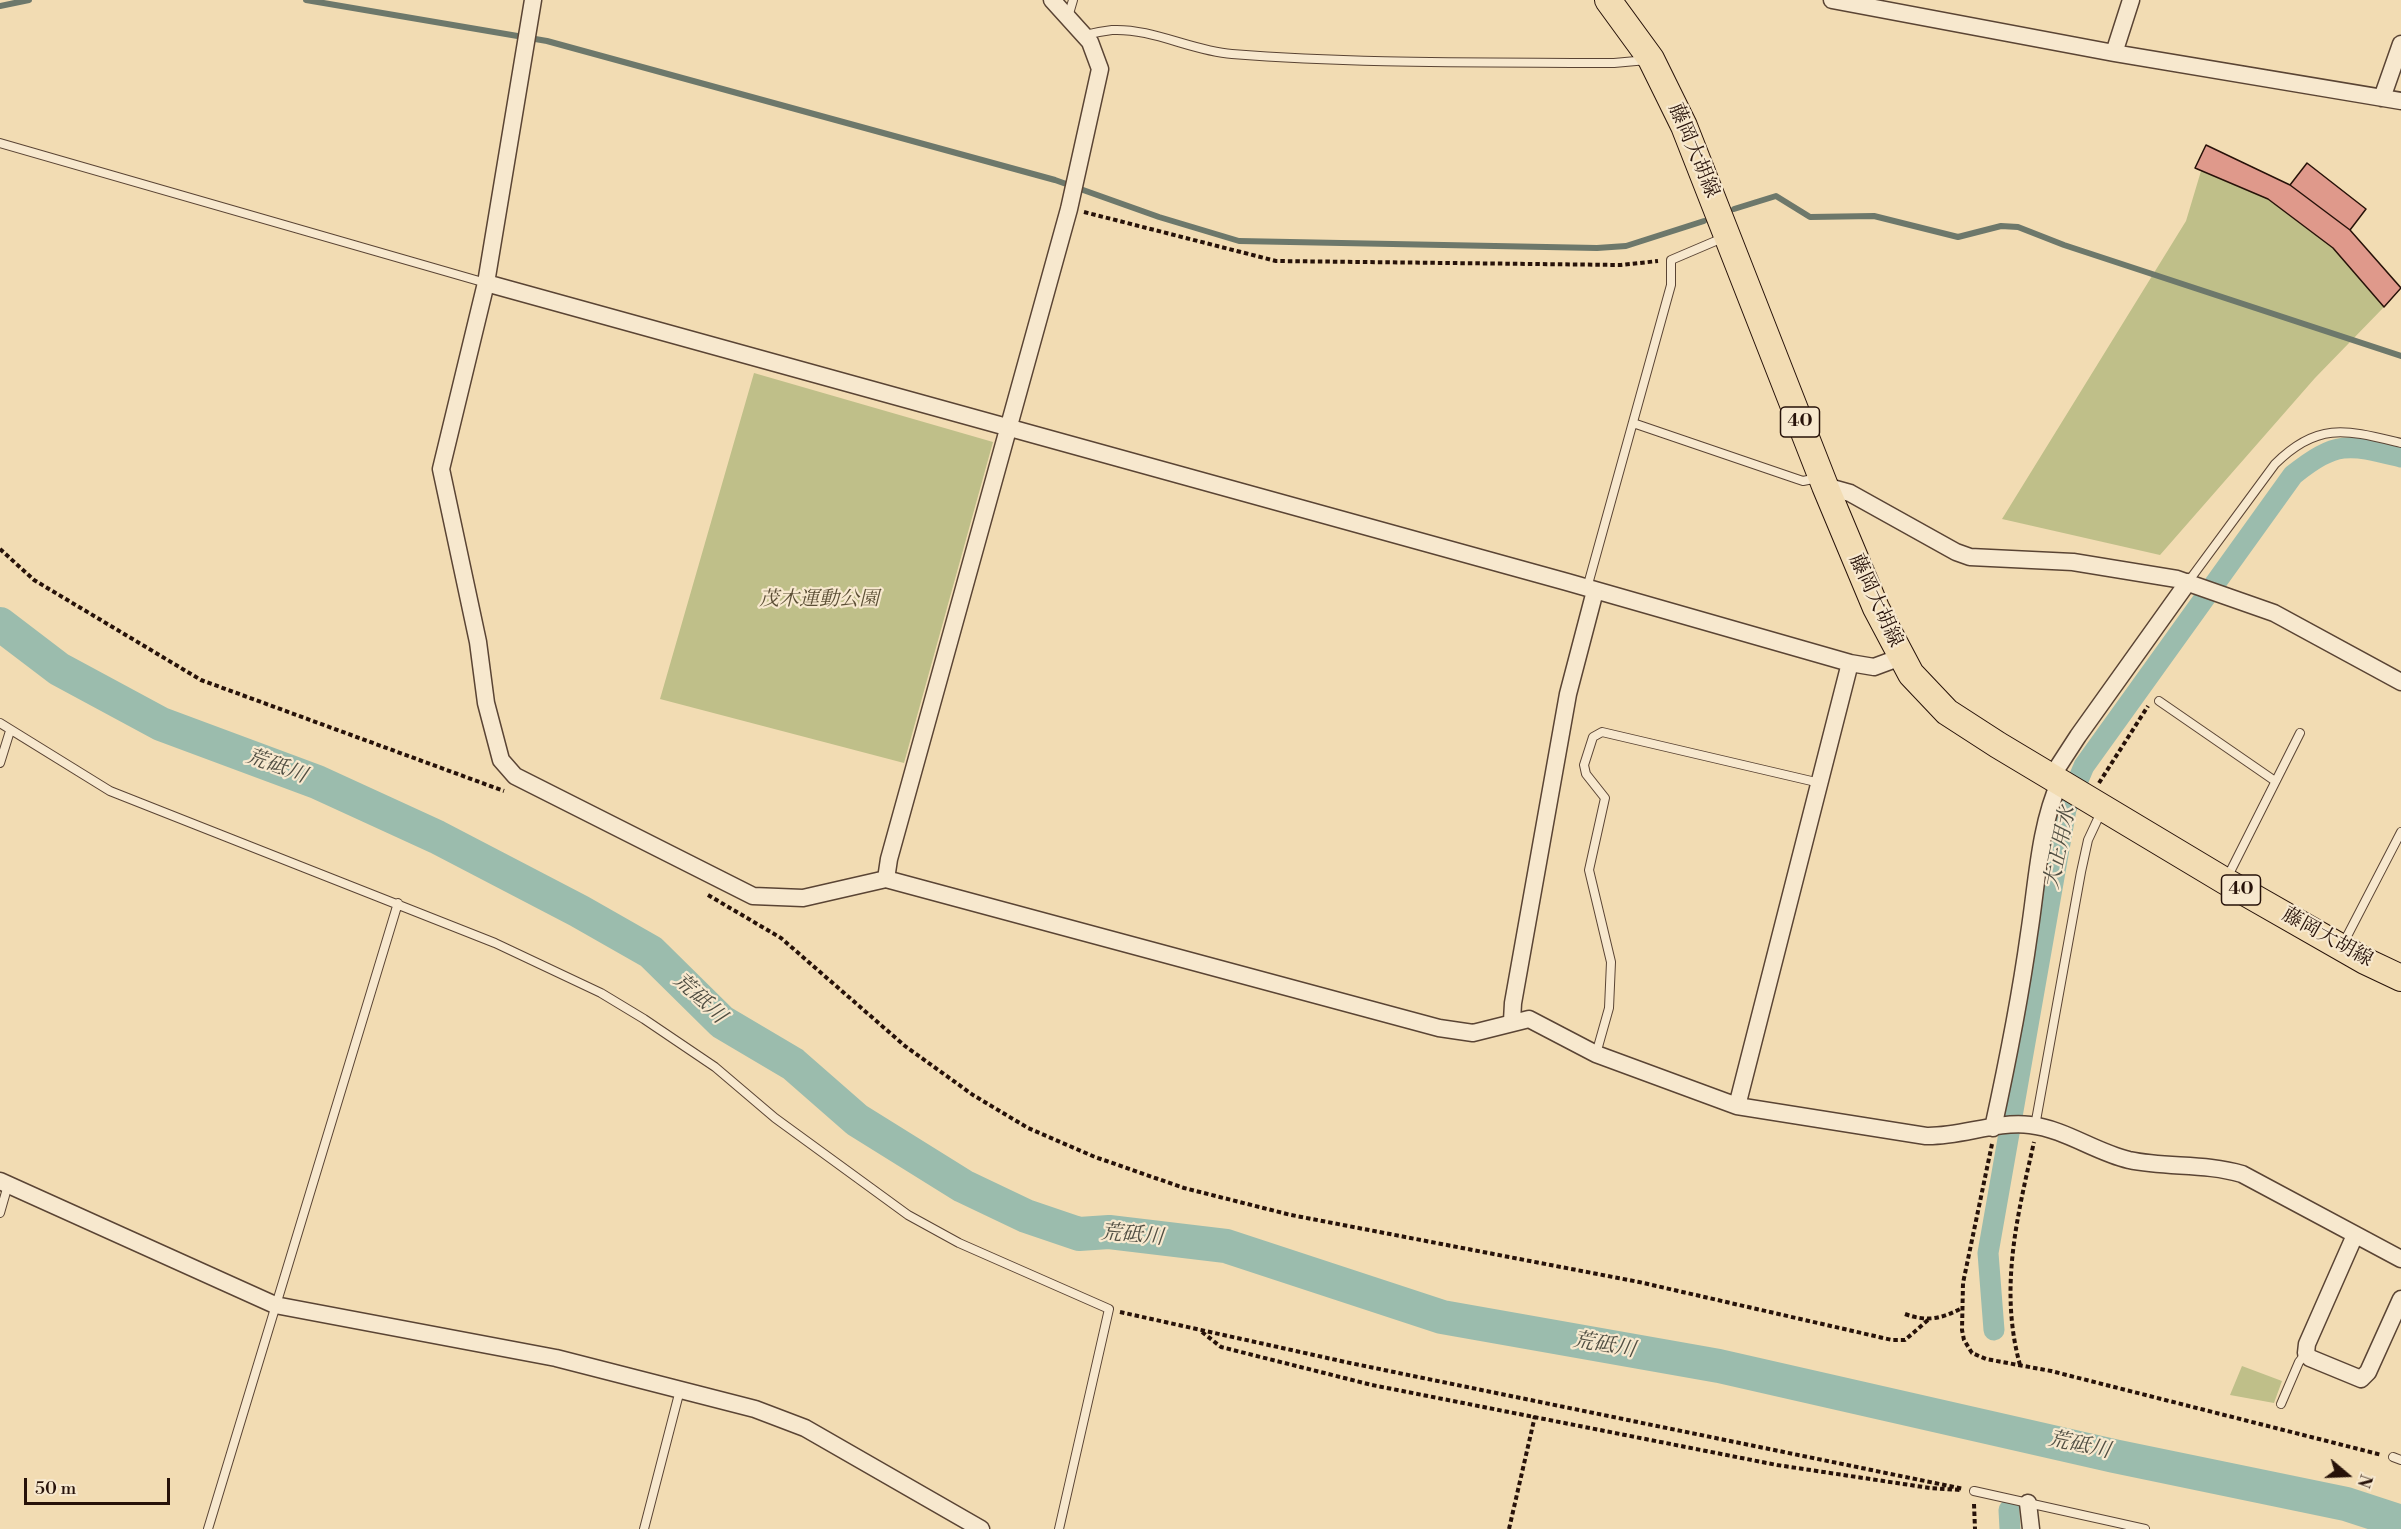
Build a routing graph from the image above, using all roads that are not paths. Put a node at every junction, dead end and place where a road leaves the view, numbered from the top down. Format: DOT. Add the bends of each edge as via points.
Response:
graph roads {
  1 [pos="533,0"];
  2 [pos="1052,0"];
  3 [pos="1073,0"];
  4 [pos="1608,0"];
  5 [pos="1832,0"];
  6 [pos="2131,0"];
  7 [pos="1068,17"];
  8 [pos="1084,35"];
  9 [pos="2401,44"];
  10 [pos="2114,53"];
  11 [pos="1651,59"];
  12 [pos="2382,98"];
  13 [pos="2401,101"];
  14 [pos="0,142"];
  15 [pos="1728,235"];
  16 [pos="486,283"];
  17 [pos="1633,423"];
  18 [pos="1007,429"];
  19 [pos="2401,442"];
  20 [pos="1823,481"];
  21 [pos="2192,584"];
  22 [pos="1591,589"];
  23 [pos="1901,657"];
  24 [pos="1850,663"];
  25 [pos="2401,682"];
  26 [pos="2159,701"];
  27 [pos="0,723"];
  28 [pos="10,731"];
  29 [pos="2300,733"];
  30 [pos="0,763"];
  31 [pos="2275,781"];
  32 [pos="1820,783"];
  33 [pos="2076,791"];
  34 [pos="2401,832"];
  35 [pos="886,879"];
  36 [pos="2226,881"];
  37 [pos="398,903"];
  38 [pos="2341,947"];
  39 [pos="2401,978"];
  40 [pos="1512,1021"];
  41 [pos="1596,1054"];
  42 [pos="1737,1106"];
  43 [pos="2032,1125"];
  44 [pos="1997,1127"];
  45 [pos="4,1183"];
  46 [pos="0,1213"];
  47 [pos="2355,1235"];
  48 [pos="2401,1259"];
  49 [pos="2401,1299"];
  50 [pos="275,1305"];
  51 [pos="2306,1353"];
  52 [pos="680,1390"];
  53 [pos="2281,1404"];
  54 [pos="1974,1491"];
  55 [pos="2028,1503"];
  56 [pos="208,1529"];
  57 [pos="644,1529"];
  58 [pos="981,1529"];
  59 [pos="1059,1529"];
  60 [pos="2031,1529"];
  61 [pos="2145,1529"];
  1 -- 16 [label="street"];
  2 -- 7 [label="street"];
  3 -- 7 [label="lane"];
  4 -- 11 [label="main road, 藤岡大胡線 / 40"];
  5 -- 10 [label="street"];
  6 -- 10 [label="street"];
  7 -- 8 [label="street"];
  8 -- 11 [label="lane" via="1113,30 1230,54 1346,59 1614,63"];
  8 -- 18 [label="street" via="1100,69 1069,209"];
  9 -- 12 [label="street"];
  10 -- 12 [label="street"];
  11 -- 15 [label="main road, 藤岡大胡線 / 40" via="1684,126"];
  12 -- 13 [label="street"];
  14 -- 16 [label="lane"];
  15 -- 17 [label="lane" via="1671,260 1671,285"];
  15 -- 20 [label="main road, 藤岡大胡線 / 40"];
  16 -- 18 [label="street"];
  16 -- 35 [label="street" via="441,469 478,642 486,703 501,760 515,776 753,896 803,898"];
  17 -- 20 [label="lane" via="1803,481"];
  17 -- 22 [label="lane"];
  18 -- 22 [label="street"];
  18 -- 35 [label="street"];
  19 -- 21 [label="lane" via="2364,434 2321,433 2288,451"];
  20 -- 21 [label="street" via="1970,556 2073,562"];
  20 -- 23 [label="main road, 藤岡大胡線 / 40" via="1876,608"];
  21 -- 25 [label="street" via="2274,613"];
  21 -- 33 [label="street" via="2078,736"];
  22 -- 24 [label="street"];
  22 -- 40 [label="street" via="1568,694"];
  23 -- 24 [label="street" via="1874,667"];
  23 -- 33 [label="main road, 藤岡大胡線 / 40" via="1947,712"];
  24 -- 32 [label="street"];
  26 -- 31 [label="lane"];
  27 -- 28 [label="lane"];
  28 -- 30 [label="lane"];
  28 -- 37 [label="lane" via="110,791"];
  29 -- 31 [label="lane"];
  31 -- 36 [label="lane"];
  32 -- 41 [label="lane" via="1602,732 1593,737 1584,765 1586,774 1605,798 1589,870 1612,980 1606,1025"];
  32 -- 42 [label="street"];
  33 -- 36 [label="main road, 藤岡大胡線 / 40"];
  33 -- 43 [label="lane" via="2088,840"];
  33 -- 44 [label="street" via="2054,794 2044,836"];
  34 -- 38 [label="lane"];
  35 -- 40 [label="street" via="1439,1028 1473,1033"];
  36 -- 38 [label="main road, 藤岡大胡線 / 40"];
  37 -- 50 [label="lane"];
  37 -- 59 [label="lane" via="601,993 715,1067 775,1118 908,1215 959,1243 1109,1309"];
  38 -- 39 [label="main road, 藤岡大胡線 / 40"];
  40 -- 41 [label="street" via="1529,1019"];
  41 -- 42 [label="street"];
  42 -- 44 [label="street" via="1926,1136 1945,1137"];
  43 -- 44 [label="street"];
  43 -- 47 [label="street" via="2131,1160 2221,1168 2242,1174"];
  45 -- 46 [label="lane"];
  45 -- 50 [label="street"];
  47 -- 48 [label="street"];
  47 -- 51 [label="street"];
  49 -- 51 [label="street" via="2368,1372 2361,1379"];
  50 -- 52 [label="street" via="556,1358"];
  50 -- 56 [label="lane"];
  51 -- 53 [label="lane"];
  52 -- 57 [label="lane"];
  52 -- 58 [label="street" via="755,1409 805,1428"];
  54 -- 55 [label="lane"];
  55 -- 60 [label="street"];
  55 -- 61 [label="lane"];
}
